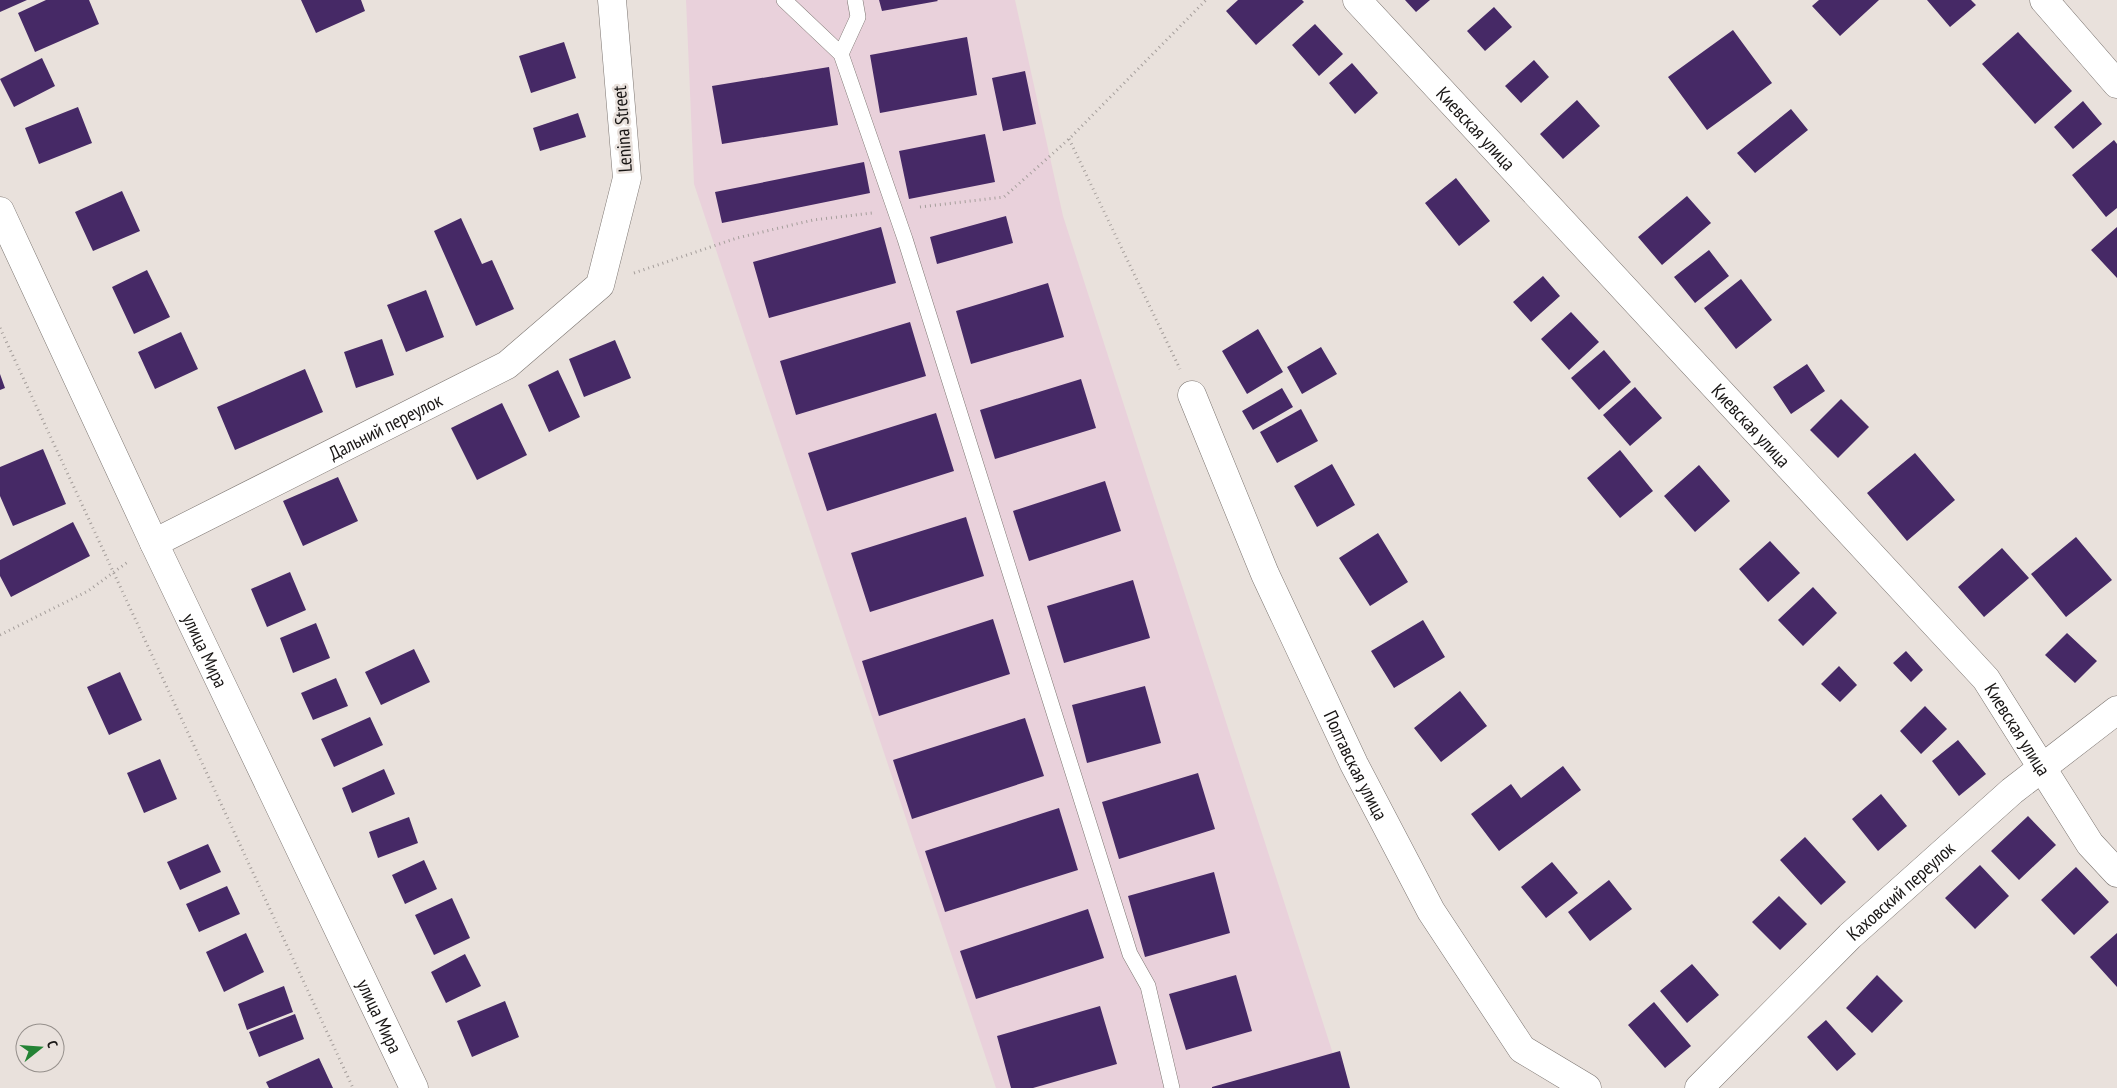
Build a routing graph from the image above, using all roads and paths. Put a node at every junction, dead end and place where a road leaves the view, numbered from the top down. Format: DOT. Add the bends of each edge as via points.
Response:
graph roads {
  1 [pos="612,0"];
  2 [pos="784,0"];
  3 [pos="855,0"];
  4 [pos="1206,0"];
  5 [pos="1357,0"];
  6 [pos="2044,0"];
  7 [pos="841,54"];
  8 [pos="2116,81"];
  9 [pos="1069,140"];
  10 [pos="1004,197"];
  11 [pos="0,211"];
  12 [pos="813,220"];
  13 [pos="600,285"];
  14 [pos="0,328"];
  15 [pos="1192,395"];
  16 [pos="154,543"];
  17 [pos="114,572"];
  18 [pos="0,635"];
  19 [pos="2117,710"];
  20 [pos="2042,766"];
  21 [pos="2117,873"];
  22 [pos="353,1088"];
  23 [pos="414,1088"];
  24 [pos="1172,1088"];
  25 [pos="1587,1088"];
  26 [pos="1699,1088"];
  1 -- 13 [label="street, Lenina Street" via="626,178"];
  2 -- 7 [label="lane"];
  3 -- 7 [label="lane" via="858,17"];
  4 -- 9 [label="path"];
  5 -- 20 [label="street, Киевская улица" via="1986,679"];
  6 -- 8 [label="street"];
  7 -- 24 [label="lane" via="905,239 1130,954 1148,986"];
  9 -- 10 [label="path"];
  9 -- 15 [label="path"];
  11 -- 16 [label="street, улица Мира"];
  12 -- 13 [label="path" via="737,238"];
  13 -- 16 [label="street, Дальний переулок" via="507,365"];
  14 -- 17 [label="path"];
  15 -- 25 [label="street, Полтавская улица" via="1265,574 1354,764 1431,911 1522,1049"];
  16 -- 17 [label="path"];
  16 -- 23 [label="street, улица Мира"];
  17 -- 18 [label="path" via="88,591"];
  17 -- 22 [label="path"];
  19 -- 20 [label="street, Каховский переулок"];
  20 -- 21 [label="street, Киевская улица" via="2090,844"];
  20 -- 26 [label="street, Каховский переулок" via="1850,936"];
}
